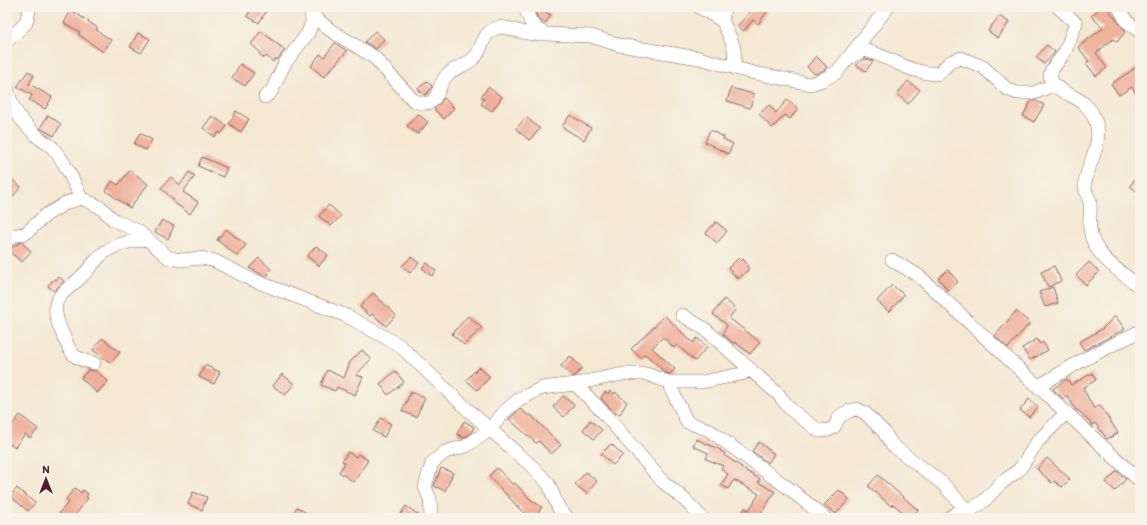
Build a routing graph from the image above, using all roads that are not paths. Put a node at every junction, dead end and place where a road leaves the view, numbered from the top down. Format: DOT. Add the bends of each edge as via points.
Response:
graph roads {
  1 [pos="30,7"];
  2 [pos="525,7"];
  3 [pos="699,7"];
  4 [pos="725,7"];
  5 [pos="888,7"];
  6 [pos="1058,7"];
  7 [pos="1119,7"];
  8 [pos="311,9"];
  9 [pos="721,20"];
  10 [pos="1140,32"];
  11 [pos="546,34"];
  12 [pos="7,42"];
  13 [pos="849,58"];
  14 [pos="734,68"];
  15 [pos="1053,85"];
  16 [pos="7,87"];
  17 [pos="265,97"];
  18 [pos="81,198"];
  19 [pos="9,236"];
  20 [pos="147,239"];
  21 [pos="892,260"];
  22 [pos="1140,287"];
  23 [pos="682,315"];
  24 [pos="1140,331"];
  25 [pos="94,363"];
  26 [pos="750,370"];
  27 [pos="668,382"];
  28 [pos="575,384"];
  29 [pos="1039,386"];
  30 [pos="1066,413"];
  31 [pos="490,430"];
  32 [pos="1140,481"];
  33 [pos="964,508"];
  34 [pos="431,518"];
  35 [pos="568,518"];
  36 [pos="702,518"];
  37 [pos="825,518"];
  38 [pos="949,518"];
  1 -- 12 [label="street" via="26,22"];
  2 -- 11 [label="street" via="530,21"];
  3 -- 9 [label="street"];
  4 -- 9 [label="street"];
  5 -- 13 [label="street"];
  6 -- 15 [label="street" via="1076,23 1065,52 1051,72"];
  7 -- 10 [label="street" via="1126,20"];
  8 -- 11 [label="street" via="330,30 374,57 413,100 422,104 429,103 440,92 447,75 473,60 492,30 502,26 526,34"];
  8 -- 17 [label="street" via="312,22 308,33 285,63 271,92"];
  9 -- 14 [label="street" via="730,35 734,50"];
  11 -- 14 [label="street" via="592,36 619,45 699,58"];
  13 -- 14 [label="street" via="837,72 810,84"];
  13 -- 15 [label="street" via="864,50 874,52 895,64 923,74 938,74 950,62 961,58 983,67 1007,89 1017,93 1034,93"];
  15 -- 22 [label="street" via="1079,99 1092,112 1098,132 1094,157 1084,185 1090,201 1090,229 1108,263"];
  16 -- 18 [label="street" via="10,104 67,167"];
  18 -- 19 [label="street" via="52,211 26,233"];
  18 -- 20 [label="street" via="100,207 114,220 138,231"];
  20 -- 25 [label="street" via="112,247 58,299 57,319 72,354 78,360"];
  20 -- 31 [label="street" via="169,258 201,258 215,261 250,279 346,316 399,345"];
  21 -- 29 [label="street" via="919,276"];
  23 -- 26 [label="street" via="705,329"];
  24 -- 29 [label="street"];
  26 -- 27 [label="street" via="702,382"];
  26 -- 33 [label="street" via="779,395 790,409 819,430 829,430 840,416 849,411 857,409 865,413 884,432 892,445 942,484"];
  27 -- 28 [label="street" via="647,374 623,374"];
  27 -- 37 [label="street" via="687,422 709,430"];
  28 -- 31 [label="street" via="542,388 518,400 504,412"];
  28 -- 36 [label="street" via="603,412 662,481"];
  29 -- 30 [label="street"];
  30 -- 32 [label="street"];
  30 -- 33 [label="street" via="1038,442 1019,470 972,509"];
  31 -- 34 [label="street" via="466,446 445,452 432,463 425,487 430,499"];
  31 -- 35 [label="street" via="543,477 559,509"];
  33 -- 38 [label="street"];
}
